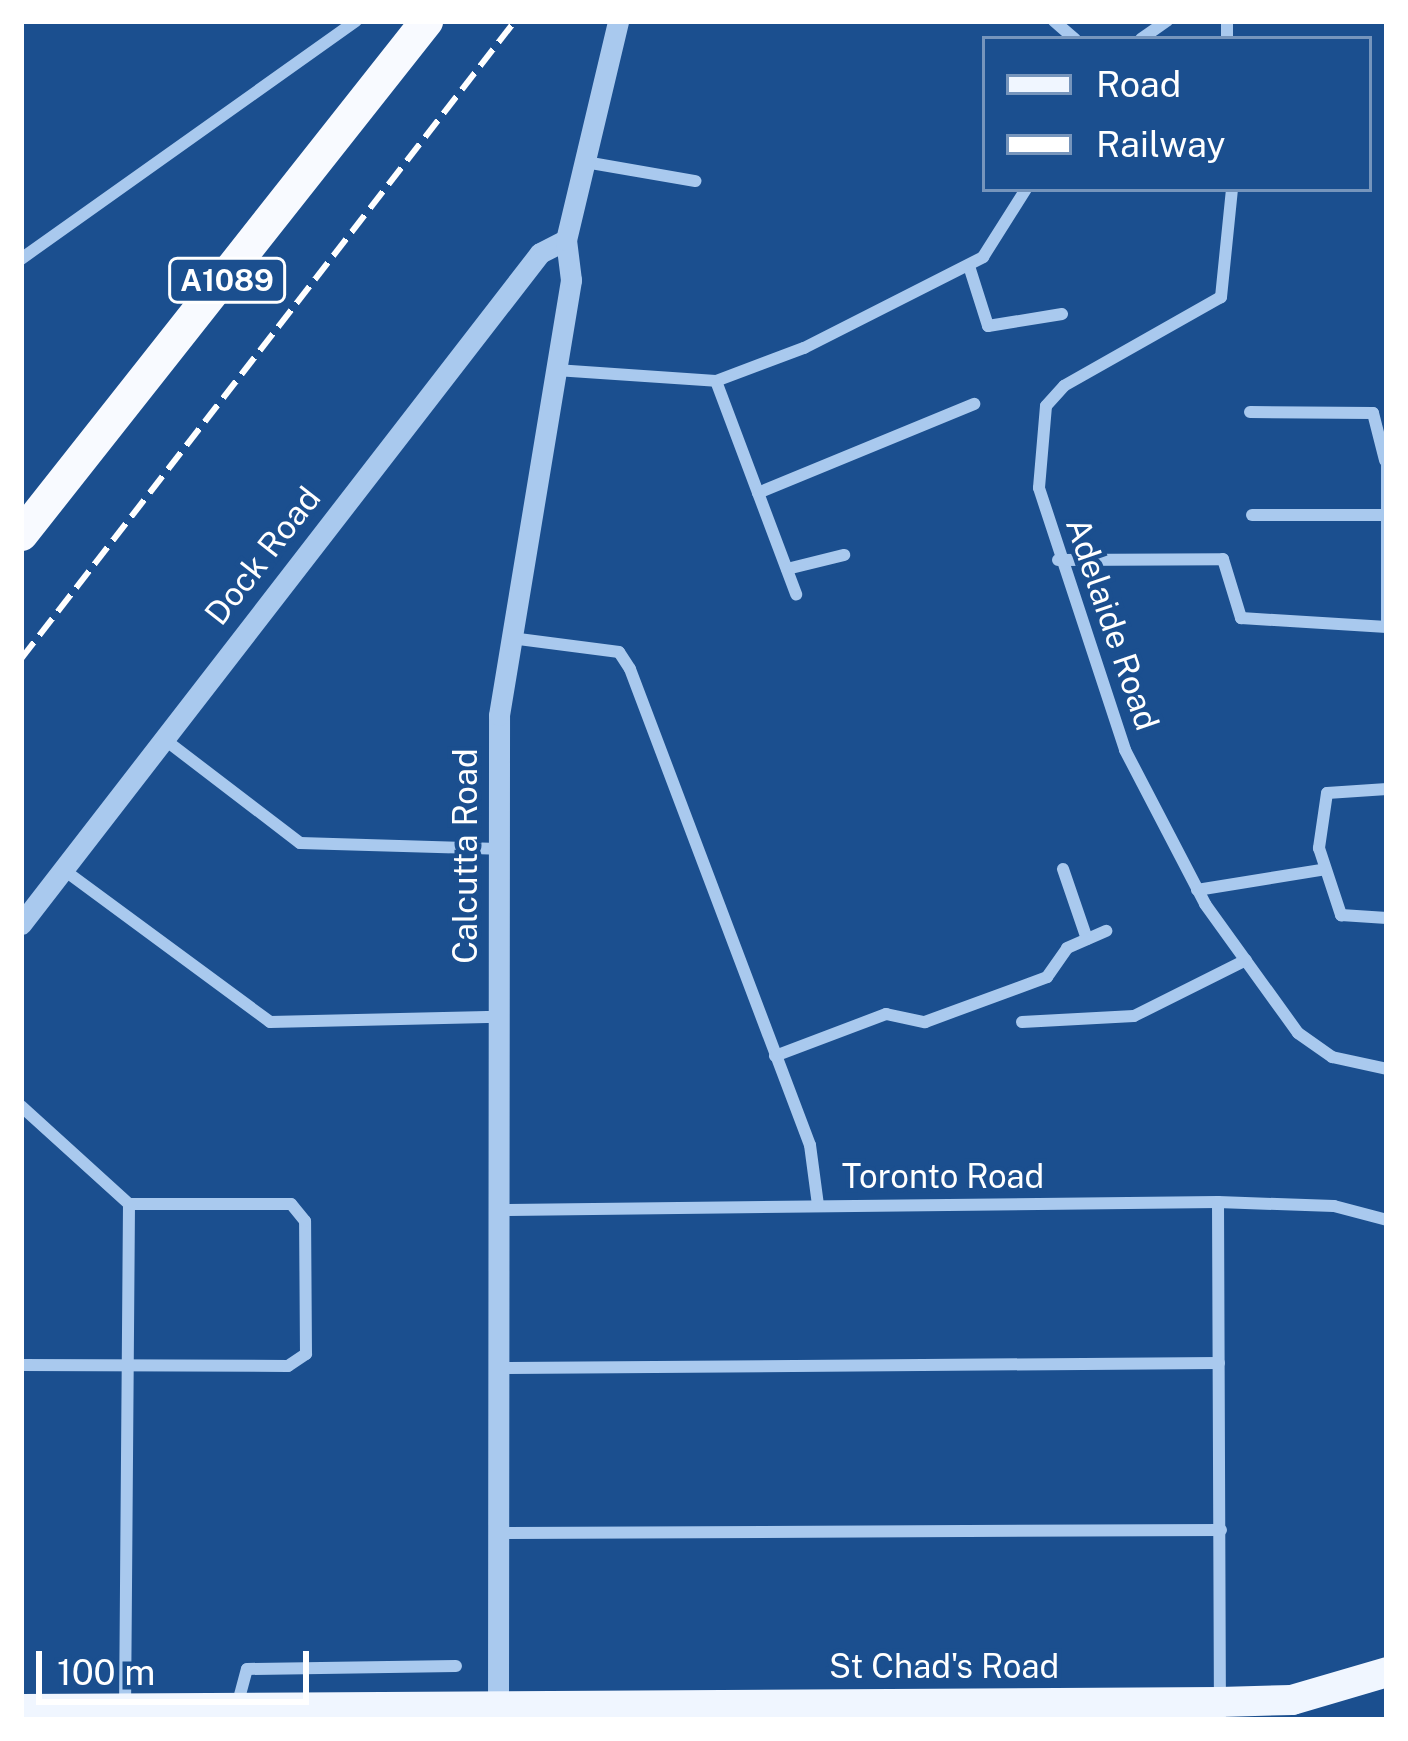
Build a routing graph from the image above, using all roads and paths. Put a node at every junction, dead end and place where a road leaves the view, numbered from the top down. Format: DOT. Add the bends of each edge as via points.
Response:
graph roads {
  1 [pos="356,21"];
  2 [pos="426,21"];
  3 [pos="618,21"];
  4 [pos="591,163"];
  5 [pos="695,181"];
  6 [pos="1024,192"];
  7 [pos="1232,192"];
  8 [pos="566,240"];
  9 [pos="21,259"];
  10 [pos="969,266"];
  11 [pos="1062,314"];
  12 [pos="556,370"];
  13 [pos="716,381"];
  14 [pos="974,404"];
  15 [pos="1250,412"];
  16 [pos="1386,460"];
  17 [pos="758,493"];
  18 [pos="1252,515"];
  19 [pos="1385,515"];
  20 [pos="21,534"];
  21 [pos="844,555"];
  22 [pos="1058,560"];
  23 [pos="787,569"];
  24 [pos="796,594"];
  25 [pos="511,638"];
  26 [pos="164,739"];
  27 [pos="1387,789"];
  28 [pos="498,849"];
  29 [pos="1063,868"];
  30 [pos="64,870"];
  31 [pos="1322,870"];
  32 [pos="1197,890"];
  33 [pos="1387,918"];
  34 [pos="21,924"];
  35 [pos="1106,931"];
  36 [pos="1088,939"];
  37 [pos="1246,960"];
  38 [pos="498,1017"];
  39 [pos="1022,1022"];
  40 [pos="775,1056"];
  41 [pos="1387,1069"];
  42 [pos="21,1106"];
  43 [pos="1218,1202"];
  44 [pos="129,1204"];
  45 [pos="818,1205"];
  46 [pos="497,1210"];
  47 [pos="1387,1220"];
  48 [pos="1219,1363"];
  49 [pos="21,1365"];
  50 [pos="126,1365"];
  51 [pos="497,1368"];
  52 [pos="1221,1530"];
  53 [pos="497,1533"];
  54 [pos="456,1666"];
  55 [pos="1387,1672"];
  56 [pos="237,1707"];
  57 [pos="21,1709"];
  58 [pos="1220,1711"];
  59 [pos="498,1712"];
  60 [pos="125,1714"];
  1 -- 9 [label="street"];
  2 -- 20 [label="highway, A1089"];
  3 -- 4 [label="street, Calcutta Road"];
  4 -- 5 [label="street"];
  4 -- 8 [label="street, Calcutta Road"];
  6 -- 10 [label="street"];
  7 -- 22 [label="street, Adelaide Road" via="1221,297 1046,406 1039,488"];
  8 -- 12 [label="street, Calcutta Road" via="571,280"];
  8 -- 26 [label="street, Dock Road" via="540,253"];
  10 -- 11 [label="street" via="988,326"];
  10 -- 13 [label="street"];
  12 -- 13 [label="street"];
  12 -- 25 [label="street, Calcutta Road"];
  13 -- 17 [label="street"];
  14 -- 17 [label="street"];
  15 -- 16 [label="street" via="1373,413"];
  16 -- 19 [label="street"];
  17 -- 23 [label="street"];
  18 -- 19 [label="street"];
  19 -- 22 [label="street" via="1387,627 1241,619 1223,559"];
  21 -- 23 [label="street"];
  22 -- 32 [label="street, Adelaide Road" via="1125,749"];
  23 -- 24 [label="street"];
  25 -- 28 [label="street, Calcutta Road"];
  25 -- 40 [label="street" via="619,652"];
  26 -- 28 [label="street" via="300,843"];
  26 -- 30 [label="street, Dock Road"];
  27 -- 31 [label="street" via="1322,799"];
  28 -- 38 [label="street, Calcutta Road"];
  29 -- 36 [label="street"];
  30 -- 34 [label="street, Dock Road"];
  30 -- 38 [label="street" via="270,1022"];
  31 -- 32 [label="street"];
  31 -- 33 [label="street" via="1341,915"];
  32 -- 37 [label="street, Adelaide Road"];
  35 -- 36 [label="street"];
  36 -- 40 [label="street" via="1047,976 925,1022 886,1014"];
  37 -- 39 [label="street" via="1134,1016"];
  37 -- 41 [label="street, Adelaide Road" via="1298,1033 1332,1057"];
  38 -- 46 [label="street, Calcutta Road"];
  40 -- 45 [label="street" via="810,1145"];
  42 -- 44 [label="street"];
  43 -- 45 [label="street, Toronto Road"];
  43 -- 47 [label="street, Toronto Road"];
  43 -- 48 [label="street"];
  44 -- 50 [label="street"];
  44 -- 50 [label="street" via="291,1204 305,1221 306,1354 288,1366"];
  45 -- 46 [label="street, Toronto Road"];
  46 -- 51 [label="street, Calcutta Road"];
  48 -- 51 [label="street"];
  48 -- 52 [label="street"];
  49 -- 50 [label="street"];
  50 -- 60 [label="street"];
  51 -- 53 [label="street, Calcutta Road"];
  52 -- 53 [label="street"];
  52 -- 58 [label="street"];
  53 -- 59 [label="street, Calcutta Road"];
  54 -- 56 [label="street" via="247,1669"];
  55 -- 58 [label="main road, St Chad's Road"];
  56 -- 59 [label="main road, St Chad's Road"];
  56 -- 60 [label="main road, St Chad's Road"];
  57 -- 60 [label="main road, St Chad's Road"];
  58 -- 59 [label="main road, St Chad's Road"];
}
